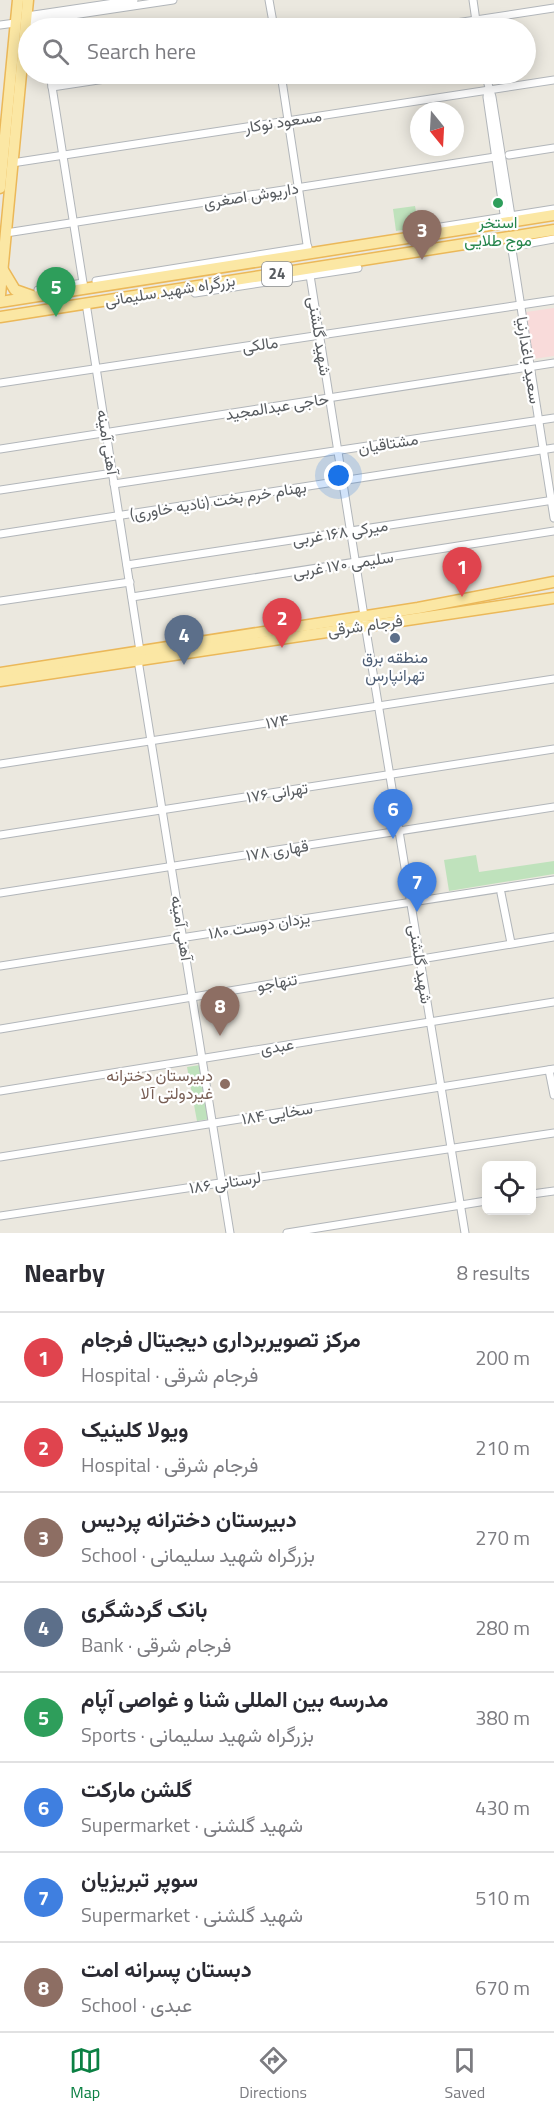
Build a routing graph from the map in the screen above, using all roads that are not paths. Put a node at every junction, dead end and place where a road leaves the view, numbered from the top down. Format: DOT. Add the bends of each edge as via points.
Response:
graph roads {
  1 [pos="18,0"];
  2 [pos="28,0"];
  3 [pos="134,0"];
  4 [pos="173,0"];
  5 [pos="269,0"];
  6 [pos="472,0"];
  7 [pos="554,8"];
  8 [pos="22,18"];
  9 [pos="24,18"];
  10 [pos="55,18"];
  11 [pos="61,18"];
  12 [pos="272,18"];
  13 [pos="476,18"];
  14 [pos="489,18"];
  15 [pos="18,21"];
  16 [pos="0,25"];
  17 [pos="18,41"];
  18 [pos="18,60"];
  19 [pos="554,80"];
  20 [pos="536,83"];
  21 [pos="52,84"];
  22 [pos="72,84"];
  23 [pos="283,84"];
  24 [pos="487,84"];
  25 [pos="528,84"];
  26 [pos="52,87"];
  27 [pos="488,90"];
  28 [pos="4,98"];
  29 [pos="288,120"];
  30 [pos="554,148"];
  31 [pos="63,155"];
  32 [pos="509,155"];
  33 [pos="495,157"];
  34 [pos="5,164"];
  35 [pos="0,188"];
  36 [pos="298,188"];
  37 [pos="554,209"];
  38 [pos="554,215"];
  39 [pos="508,219"];
  40 [pos="74,222"];
  41 [pos="554,230"];
  42 [pos="409,232"];
  43 [pos="6,233"];
  44 [pos="510,237"];
  45 [pos="554,239"];
  46 [pos="526,244"];
  47 [pos="308,250"];
  48 [pos="2,268"];
  49 [pos="358,268"];
  50 [pos="309,272"];
  51 [pos="146,276"];
  52 [pos="96,281"];
  53 [pos="84,286"];
  54 [pos="37,293"];
  55 [pos="195,293"];
  56 [pos="0,295"];
  57 [pos="554,300"];
  58 [pos="0,302"];
  59 [pos="86,303"];
  60 [pos="520,305"];
  61 [pos="0,317"];
  62 [pos="320,335"];
  63 [pos="554,363"];
  64 [pos="530,367"];
  65 [pos="96,368"];
  66 [pos="0,383"];
  67 [pos="330,398"];
  68 [pos="554,418"];
  69 [pos="539,420"];
  70 [pos="106,432"];
  71 [pos="554,448"];
  72 [pos="0,449"];
  73 [pos="543,449"];
  74 [pos="338,450"];
  75 [pos="113,473"];
  76 [pos="343,481"];
  77 [pos="114,484"];
  78 [pos="0,490"];
  79 [pos="553,500"];
  80 [pos="119,516"];
  81 [pos="554,518"];
  82 [pos="351,531"];
  83 [pos="554,531"];
  84 [pos="0,534"];
  85 [pos="356,562"];
  86 [pos="127,565"];
  87 [pos="130,582"];
  88 [pos="554,582"];
  89 [pos="554,587"];
  90 [pos="514,590"];
  91 [pos="541,592"];
  92 [pos="554,593"];
  93 [pos="132,597"];
  94 [pos="554,598"];
  95 [pos="0,602"];
  96 [pos="516,603"];
  97 [pos="365,620"];
  98 [pos="139,655"];
  99 [pos="0,664"];
  100 [pos="5,678"];
  101 [pos="554,679"];
  102 [pos="379,705"];
  103 [pos="152,741"];
  104 [pos="554,749"];
  105 [pos="0,764"];
  106 [pos="390,774"];
  107 [pos="554,807"];
  108 [pos="163,810"];
  109 [pos="399,831"];
  110 [pos="0,835"];
  111 [pos="172,866"];
  112 [pos="554,880"];
  113 [pos="0,893"];
  114 [pos="501,893"];
  115 [pos="411,902"];
  116 [pos="183,937"];
  117 [pos="554,937"];
  118 [pos="511,943"];
  119 [pos="420,957"];
  120 [pos="0,966"];
  121 [pos="193,996"];
  122 [pos="554,1002"];
  123 [pos="430,1022"];
  124 [pos="0,1029"];
  125 [pos="202,1058"];
  126 [pos="551,1069"];
  127 [pos="441,1087"];
  128 [pos="0,1091"];
  129 [pos="554,1095"];
  130 [pos="213,1123"];
  131 [pos="554,1133"];
  132 [pos="451,1147"];
  133 [pos="0,1157"];
  134 [pos="222,1182"];
  135 [pos="554,1191"];
  136 [pos="536,1193"];
  137 [pos="482,1203"];
  138 [pos="460,1206"];
  139 [pos="0,1216"];
  140 [pos="230,1233"];
  141 [pos="286,1233"];
  142 [pos="465,1233"];
  1 -- 8 [label="main road"];
  2 -- 9 [label="main road"];
  3 -- 10 [label="street"];
  4 -- 11 [label="street"];
  5 -- 12 [label="street"];
  6 -- 13 [label="street"];
  7 -- 14 [label="street"];
  15 -- 16 [label="street"];
  17 -- 28 [label="main road"];
  18 -- 34 [label="main road"];
  19 -- 20 [label="street, مسعود نوکار"];
  21 -- 26 [label="street"];
  22 -- 26 [label="street"];
  23 -- 29 [label="street"];
  24 -- 27 [label="street"];
  25 -- 27 [label="street, مسعود نوکار"];
  26 -- 31 [label="street"];
  27 -- 29 [label="street, مسعود نوکار"];
  27 -- 33 [label="street"];
  27 -- 39 [label="street"];
  28 -- 34 [label="main road"];
  29 -- 31 [label="street, مسعود نوکار"];
  29 -- 36 [label="street"];
  30 -- 32 [label="street"];
  31 -- 34 [label="street, مسعود نوکار"];
  31 -- 40 [label="street"];
  33 -- 36 [label="street, داریوش اصغری"];
  33 -- 39 [label="street"];
  34 -- 35 [label="main road"];
  34 -- 43 [label="main road"];
  36 -- 40 [label="street, داریوش اصغری"];
  36 -- 47 [label="street"];
  37 -- 39 [label="street"];
  38 -- 39 [label="main road, بزرگراه شهید سلیمانی / 24"];
  39 -- 42 [label="street"];
  39 -- 47 [label="main road, بزرگراه شهید سلیمانی / 24"];
  40 -- 43 [label="street, داریوش اصغری"];
  40 -- 53 [label="street"];
  41 -- 44 [label="main road, بزرگراه شهید سلیمانی / 24"];
  43 -- 48 [label="main road"];
  44 -- 50 [label="main road, بزرگراه شهید سلیمانی / 24"];
  44 -- 60 [label="street, سعید باغدارنیا"];
  45 -- 46 [label="street"];
  47 -- 51 [label="main road, بزرگراه شهید سلیمانی / 24"];
  48 -- 54 [label="main road" via="15,290"];
  48 -- 56 [label="main road"];
  49 -- 50 [label="street"];
  50 -- 55 [label="street"];
  50 -- 59 [label="main road, بزرگراه شهید سلیمانی / 24"];
  50 -- 62 [label="street, شهید گلشنی"];
  51 -- 52 [label="street"];
  51 -- 53 [label="main road, بزرگراه شهید سلیمانی / 24"];
  53 -- 54 [label="main road, بزرگراه شهید سلیمانی / 24"];
  54 -- 58 [label="main road, بزرگراه شهید سلیمانی / 24"];
  57 -- 60 [label="street, مالکی"];
  59 -- 61 [label="main road, بزرگراه شهید سلیمانی / 24"];
  59 -- 65 [label="street, آهنی آمینه"];
  60 -- 62 [label="street, مالکی"];
  60 -- 64 [label="street, سعید باغدارنیا"];
  62 -- 65 [label="street, مالکی"];
  62 -- 67 [label="street, شهید گلشنی"];
  63 -- 64 [label="street, حاجی عبدالمجید"];
  64 -- 67 [label="street, حاجی عبدالمجید"];
  64 -- 69 [label="street, سعید باغدارنیا"];
  65 -- 66 [label="street, مالکی"];
  65 -- 70 [label="street, آهنی آمینه"];
  67 -- 70 [label="street, حاجی عبدالمجید"];
  67 -- 74 [label="street, شهید گلشنی"];
  68 -- 69 [label="street, مشتاقیان"];
  69 -- 73 [label="street, سعید باغدارنیا"];
  69 -- 74 [label="street, مشتاقیان"];
  70 -- 72 [label="street, حاجی عبدالمجید"];
  70 -- 75 [label="street, آهنی آمینه"];
  71 -- 73 [label="street, بهنام خرم بخت (نادیه خاوری)"];
  73 -- 76 [label="street, بهنام خرم بخت (نادیه خاوری)"];
  73 -- 79 [label="street, سعید باغدارنیا"];
  74 -- 76 [label="street, شهید گلشنی"];
  74 -- 77 [label="street, مشتاقیان"];
  75 -- 77 [label="street, آهنی آمینه"];
  75 -- 78 [label="street"];
  76 -- 80 [label="street, بهنام خرم بخت (نادیه خاوری)"];
  76 -- 82 [label="street, شهید گلشنی"];
  77 -- 80 [label="street, آهنی آمینه"];
  79 -- 81 [label="street, سعید باغدارنیا"];
  79 -- 82 [label="street, میرکی ۱۶۸ غربی"];
  80 -- 84 [label="street, بهنام خرم بخت (نادیه خاوری)"];
  80 -- 86 [label="street, آهنی آمینه"];
  82 -- 85 [label="street, شهید گلشنی"];
  82 -- 86 [label="street, میرکی ۱۶۸ غربی"];
  83 -- 85 [label="street, سلیمی ۱۷۰ غربی"];
  85 -- 93 [label="street, سلیمی ۱۷۰ غربی"];
  85 -- 97 [label="street, شهید گلشنی"];
  86 -- 87 [label="street, آهنی آمینه"];
  87 -- 93 [label="street, آهنی آمینه"];
  87 -- 95 [label="street"];
  88 -- 90 [label="main road"];
  89 -- 91 [label="main road"];
  90 -- 91 [label="main road"];
  90 -- 97 [label="main road, فرجام شرقی"];
  91 -- 92 [label="main road"];
  91 -- 96 [label="main road"];
  93 -- 98 [label="street, آهنی آمینه"];
  94 -- 96 [label="main road"];
  96 -- 97 [label="main road, فرجام شرقی"];
  97 -- 98 [label="main road, فرجام شرقی"];
  97 -- 102 [label="street, شهید گلشنی"];
  98 -- 100 [label="main road, فرجام شرقی"];
  98 -- 103 [label="street, آهنی آمینه"];
  99 -- 100 [label="main road"];
  101 -- 102 [label="street, ۱۷۴"];
  102 -- 103 [label="street, ۱۷۴"];
  102 -- 106 [label="street, شهید گلشنی"];
  103 -- 105 [label="street, ۱۷۴"];
  103 -- 108 [label="street, آهنی آمینه"];
  104 -- 106 [label="street, تهرانی ۱۷۶"];
  106 -- 108 [label="street, تهرانی ۱۷۶"];
  106 -- 109 [label="street, شهید گلشنی"];
  107 -- 109 [label="street, قهاری ۱۷۸"];
  108 -- 110 [label="street, تهرانی ۱۷۶"];
  108 -- 111 [label="street, آهنی آمینه"];
  109 -- 111 [label="street, قهاری ۱۷۸"];
  109 -- 115 [label="street, شهید گلشنی"];
  111 -- 113 [label="street, قهاری ۱۷۸"];
  111 -- 116 [label="street, آهنی آمینه"];
  112 -- 115 [label="street, یزدان دوست ۱۸۰"];
  114 -- 118 [label="street"];
  115 -- 116 [label="street, یزدان دوست ۱۸۰"];
  115 -- 119 [label="street, شهید گلشنی"];
  116 -- 120 [label="street, یزدان دوست ۱۸۰"];
  116 -- 121 [label="street, آهنی آمینه"];
  117 -- 118 [label="street, تنهاجو"];
  118 -- 119 [label="street, تنهاجو"];
  119 -- 121 [label="street, تنهاجو"];
  119 -- 123 [label="street, شهید گلشنی"];
  121 -- 124 [label="street, تنهاجو"];
  121 -- 125 [label="street, آهنی آمینه"];
  122 -- 123 [label="street, عبدی"];
  123 -- 125 [label="street, عبدی"];
  123 -- 127 [label="street, شهید گلشنی"];
  125 -- 128 [label="street, عبدی"];
  125 -- 130 [label="street, آهنی آمینه"];
  126 -- 127 [label="street, سخایی ۱۸۴"];
  126 -- 129 [label="street"];
  127 -- 130 [label="street, سخایی ۱۸۴"];
  127 -- 132 [label="street, شهید گلشنی"];
  130 -- 133 [label="street, سخایی ۱۸۴"];
  130 -- 134 [label="street, آهنی آمینه"];
  131 -- 132 [label="street, لرستانی ۱۸۶"];
  132 -- 134 [label="street, لرستانی ۱۸۶"];
  132 -- 138 [label="street, شهید گلشنی"];
  134 -- 139 [label="street, لرستانی ۱۸۶"];
  134 -- 140 [label="street, آهنی آمینه"];
  135 -- 136 [label="street"];
  137 -- 138 [label="street"];
  138 -- 141 [label="street"];
  138 -- 142 [label="street, شهید گلشنی"];
}
